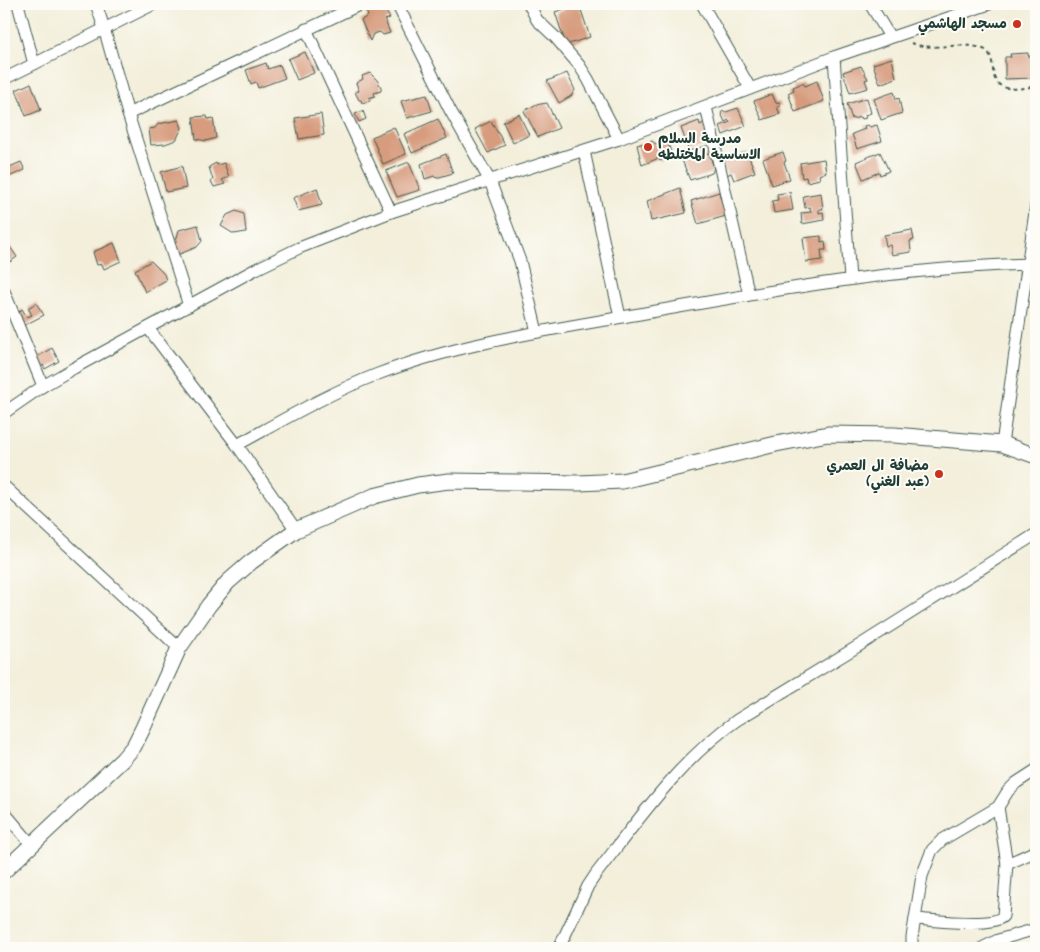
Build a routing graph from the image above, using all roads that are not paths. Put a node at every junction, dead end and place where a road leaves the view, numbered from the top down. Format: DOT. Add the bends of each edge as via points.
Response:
graph roads {
  1 [pos="18,4"];
  2 [pos="96,4"];
  3 [pos="154,4"];
  4 [pos="361,4"];
  5 [pos="397,4"];
  6 [pos="529,4"];
  7 [pos="702,4"];
  8 [pos="870,4"];
  9 [pos="989,4"];
  10 [pos="976,6"];
  11 [pos="104,28"];
  12 [pos="306,29"];
  13 [pos="890,37"];
  14 [pos="834,57"];
  15 [pos="34,64"];
  16 [pos="4,79"];
  17 [pos="750,88"];
  18 [pos="706,107"];
  19 [pos="128,114"];
  20 [pos="619,139"];
  21 [pos="584,151"];
  22 [pos="490,181"];
  23 [pos="1036,205"];
  24 [pos="391,212"];
  25 [pos="1032,264"];
  26 [pos="850,279"];
  27 [pos="4,291"];
  28 [pos="749,295"];
  29 [pos="189,306"];
  30 [pos="620,317"];
  31 [pos="148,328"];
  32 [pos="537,332"];
  33 [pos="43,386"];
  34 [pos="4,413"];
  35 [pos="1002,444"];
  36 [pos="237,445"];
  37 [pos="1036,456"];
  38 [pos="4,486"];
  39 [pos="296,530"];
  40 [pos="1036,534"];
  41 [pos="179,648"];
  42 [pos="1036,770"];
  43 [pos="998,807"];
  44 [pos="4,812"];
  45 [pos="32,845"];
  46 [pos="1036,851"];
  47 [pos="1007,864"];
  48 [pos="4,871"];
  49 [pos="915,919"];
  50 [pos="1036,929"];
  51 [pos="558,948"];
  52 [pos="912,948"];
  53 [pos="982,948"];
  1 -- 15 [label="street"];
  2 -- 11 [label="street"];
  3 -- 11 [label="street"];
  4 -- 12 [label="street"];
  5 -- 22 [label="street"];
  6 -- 20 [label="street" via="537,20 579,65"];
  7 -- 17 [label="street"];
  8 -- 13 [label="street"];
  9 -- 10 [label="street"];
  10 -- 13 [label="street"];
  11 -- 15 [label="street"];
  11 -- 19 [label="street"];
  12 -- 19 [label="street"];
  12 -- 24 [label="street"];
  13 -- 14 [label="street"];
  14 -- 17 [label="street"];
  14 -- 26 [label="street"];
  15 -- 16 [label="street"];
  17 -- 18 [label="street"];
  18 -- 20 [label="street"];
  18 -- 28 [label="street"];
  19 -- 29 [label="street"];
  20 -- 21 [label="street"];
  21 -- 22 [label="street"];
  21 -- 30 [label="street"];
  22 -- 24 [label="street"];
  22 -- 32 [label="street" via="520,261"];
  23 -- 25 [label="street"];
  24 -- 29 [label="street" via="274,260"];
  25 -- 26 [label="street"];
  25 -- 35 [label="street"];
  26 -- 28 [label="street"];
  27 -- 33 [label="street"];
  28 -- 30 [label="street"];
  29 -- 31 [label="street"];
  30 -- 32 [label="street"];
  31 -- 33 [label="street"];
  31 -- 36 [label="street"];
  32 -- 36 [label="street" via="435,356 378,374 306,407"];
  33 -- 34 [label="street"];
  35 -- 37 [label="street"];
  35 -- 39 [label="street" via="894,435 828,434 622,481 579,484 449,481 418,485 374,496"];
  36 -- 39 [label="street"];
  38 -- 41 [label="street"];
  39 -- 41 [label="street" via="228,582"];
  40 -- 51 [label="street" via="718,734 671,780 596,874"];
  41 -- 45 [label="street" via="134,746"];
  42 -- 43 [label="street" via="1012,787"];
  43 -- 47 [label="street"];
  43 -- 49 [label="street" via="942,840 932,850 922,876"];
  44 -- 45 [label="street"];
  45 -- 48 [label="street"];
  46 -- 47 [label="street"];
  47 -- 49 [label="street" via="1001,919 988,923"];
  49 -- 52 [label="street"];
  50 -- 53 [label="street"];
}
